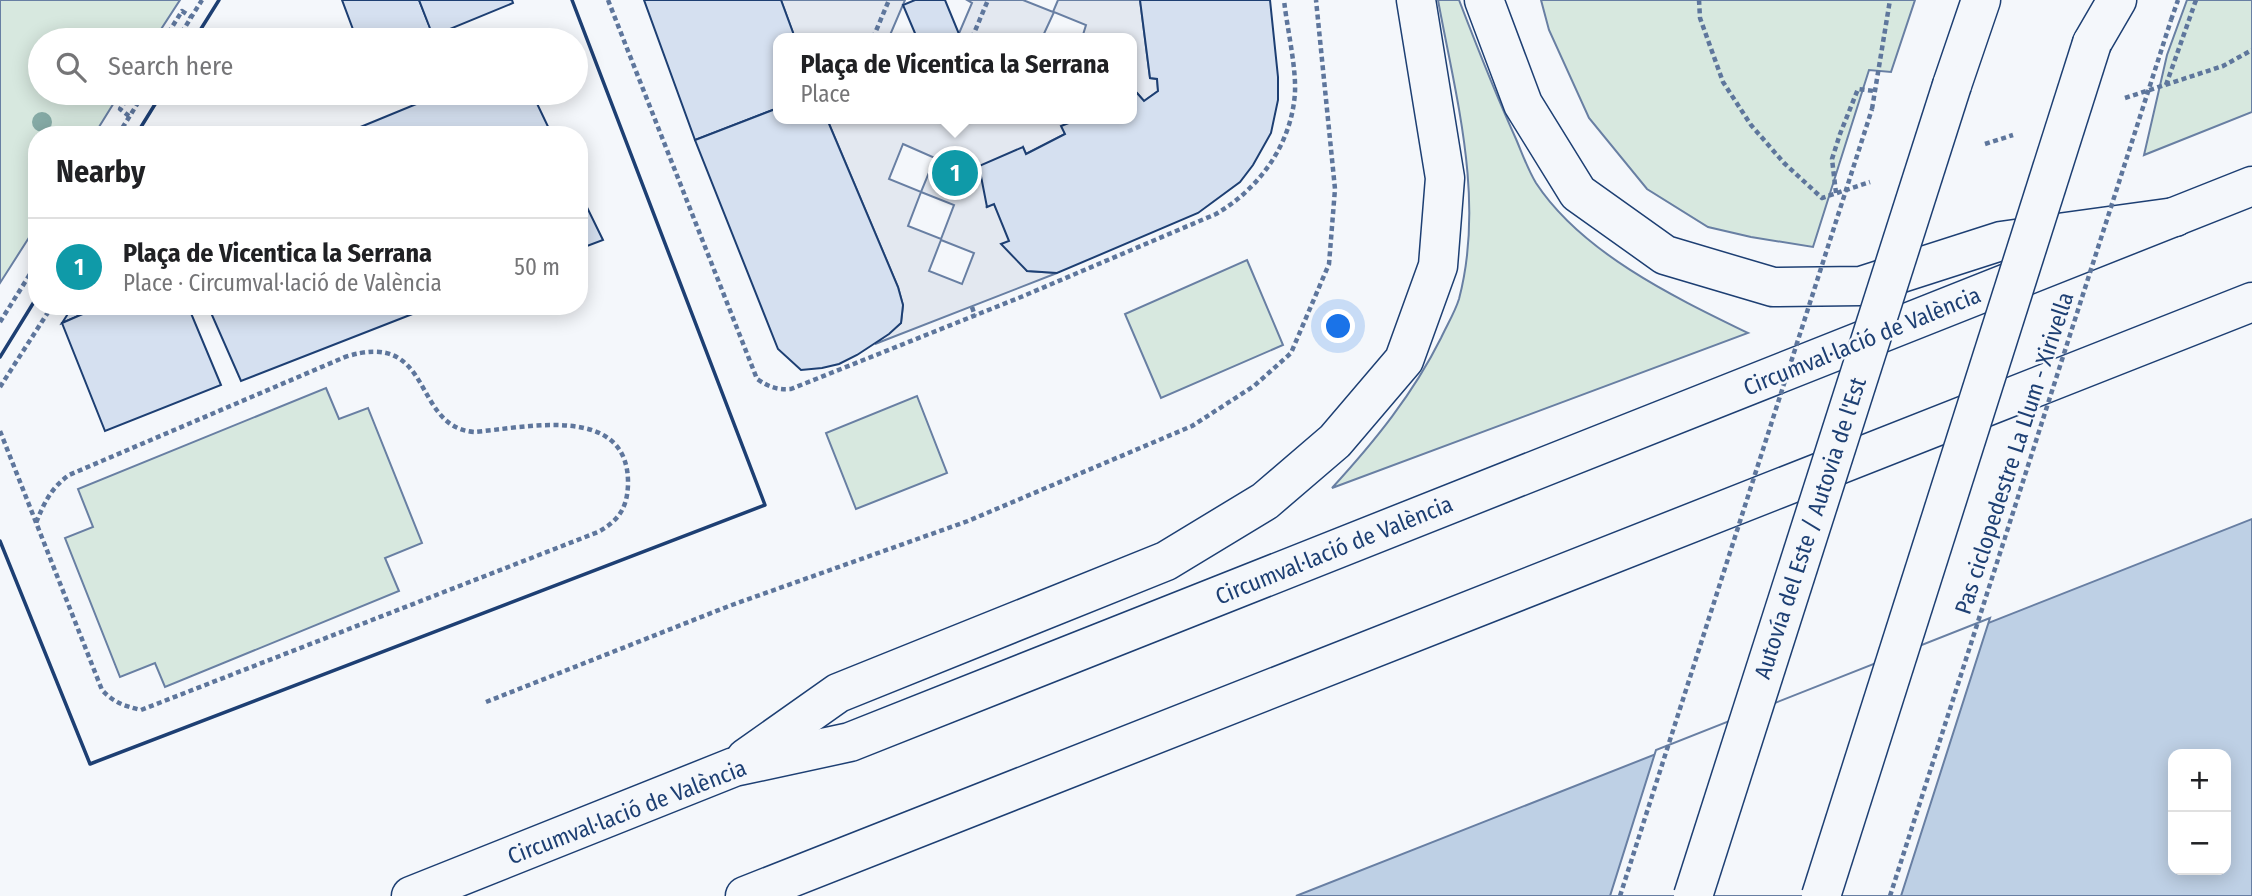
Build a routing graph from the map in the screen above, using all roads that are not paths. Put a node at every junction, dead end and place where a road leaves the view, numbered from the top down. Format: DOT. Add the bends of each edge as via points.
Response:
graph roads {
  1 [pos="1416,0"];
  2 [pos="1484,0"];
  3 [pos="1981,0"];
  4 [pos="2117,0"];
  5 [pos="2252,187"];
  6 [pos="2175,217"];
  7 [pos="2252,302"];
  8 [pos="734,767"];
  9 [pos="411,896"];
  10 [pos="745,896"];
  11 [pos="1693,896"];
  12 [pos="1821,896"];
  1 -- 8 [label="highway" via="1445,177 1438,266 1404,360 1335,441 1265,501 1166,561 838,693"];
  2 -- 6 [label="highway" via="1523,104 1578,193 1665,255 1773,287 1861,286 2001,241"];
  3 -- 11 [label="highway, Autovía del Este / Autovia de l'Est, bridge"];
  4 -- 12 [label="highway, bridge" via="2092,43"];
  5 -- 6 [label="highway, Circumval·lació de València"];
  6 -- 8 [label="highway, Circumval·lació de València" via="850,742"];
  7 -- 10 [label="highway"];
  8 -- 9 [label="highway, Circumval·lació de València"];
}
